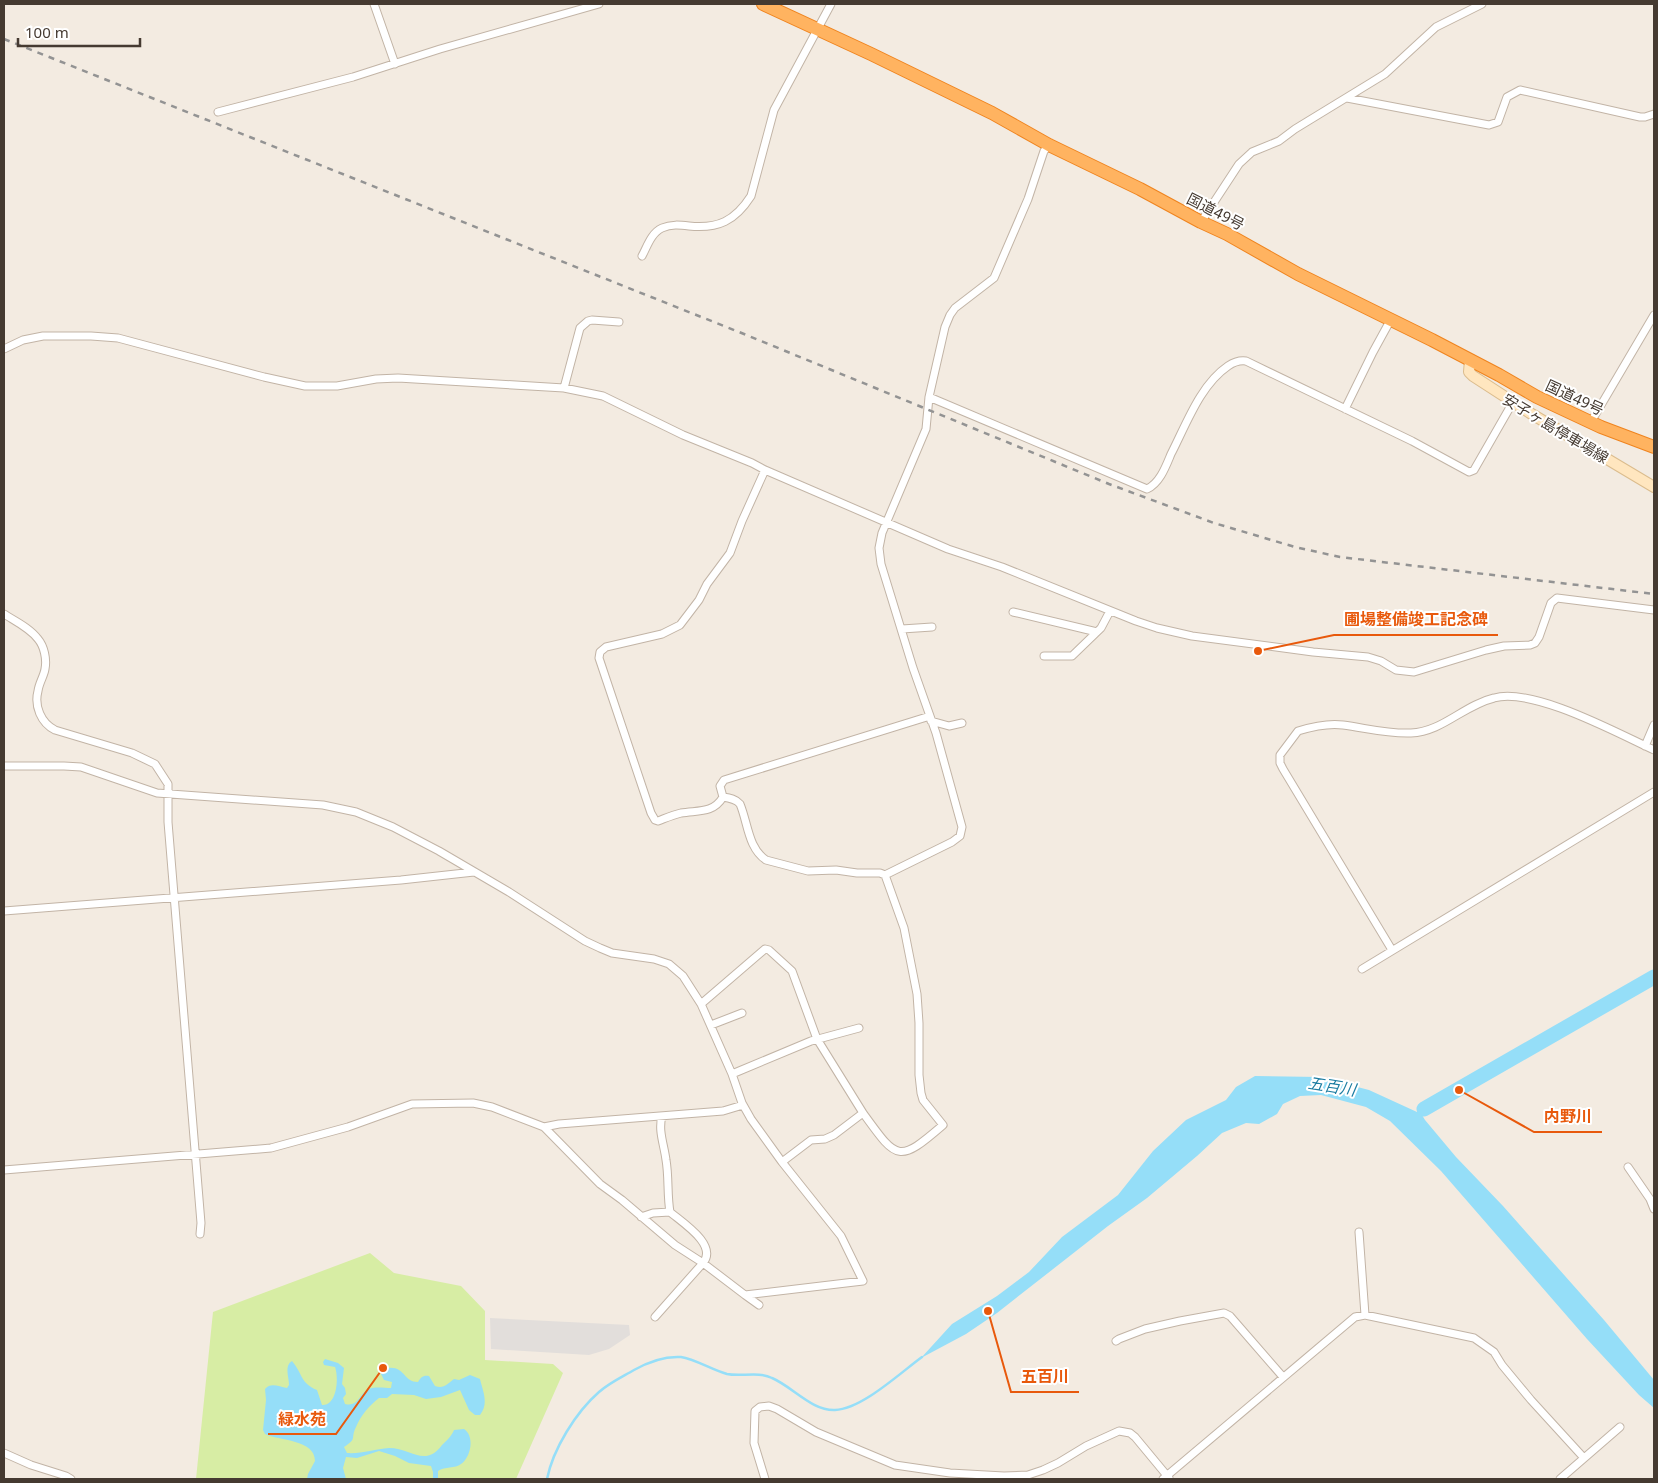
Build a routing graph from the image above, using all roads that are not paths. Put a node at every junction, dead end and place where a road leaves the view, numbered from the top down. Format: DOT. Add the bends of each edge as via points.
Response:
graph roads {
  1 [pos="374,4"];
  2 [pos="599,4"];
  3 [pos="763,4"];
  4 [pos="831,4"];
  5 [pos="1482,4"];
  6 [pos="818,29"];
  7 [pos="395,64"];
  8 [pos="1346,98"];
  9 [pos="218,112"];
  10 [pos="1654,114"];
  11 [pos="1049,145"];
  12 [pos="1200,222"];
  13 [pos="642,256"];
  14 [pos="1654,316"];
  15 [pos="1390,320"];
  16 [pos="619,322"];
  17 [pos="4,349"];
  18 [pos="1470,360"];
  19 [pos="564,388"];
  20 [pos="928,397"];
  21 [pos="1513,402"];
  22 [pos="1345,409"];
  23 [pos="1591,422"];
  24 [pos="1654,447"];
  25 [pos="765,470"];
  26 [pos="1654,487"];
  27 [pos="886,521"];
  28 [pos="1654,610"];
  29 [pos="1110,611"];
  30 [pos="1013,612"];
  31 [pos="4,614"];
  32 [pos="932,627"];
  33 [pos="902,629"];
  34 [pos="1097,632"];
  35 [pos="1044,656"];
  36 [pos="931,718"];
  37 [pos="962,723"];
  38 [pos="1654,725"];
  39 [pos="1644,746"];
  40 [pos="1654,750"];
  41 [pos="4,766"];
  42 [pos="1654,792"];
  43 [pos="169,795"];
  44 [pos="723,797"];
  45 [pos="475,872"];
  46 [pos="885,875"];
  47 [pos="175,898"];
  48 [pos="4,911"];
  49 [pos="1392,950"];
  50 [pos="1362,969"];
  51 [pos="701,1004"];
  52 [pos="742,1013"];
  53 [pos="710,1025"];
  54 [pos="859,1028"];
  55 [pos="817,1039"];
  56 [pos="732,1074"];
  57 [pos="743,1105"];
  58 [pos="863,1113"];
  59 [pos="662,1116"];
  60 [pos="544,1127"];
  61 [pos="194,1155"];
  62 [pos="782,1162"];
  63 [pos="1628,1167"];
  64 [pos="4,1170"];
  65 [pos="1654,1209"];
  66 [pos="670,1212"];
  67 [pos="641,1217"];
  68 [pos="1359,1232"];
  69 [pos="200,1234"];
  70 [pos="703,1264"];
  71 [pos="745,1295"];
  72 [pos="759,1305"];
  73 [pos="1365,1315"];
  74 [pos="655,1317"];
  75 [pos="1116,1341"];
  76 [pos="1283,1377"];
  77 [pos="1620,1427"];
  78 [pos="4,1453"];
  79 [pos="1584,1458"];
  80 [pos="1167,1478"];
  81 [pos="71,1479"];
  82 [pos="765,1479"];
  83 [pos="1560,1479"];
  1 -- 7 [label="street"];
  2 -- 7 [label="street"];
  3 -- 6 [label="highway, 国道49号"];
  4 -- 6 [label="street"];
  5 -- 8 [label="street" via="1436,27 1385,74"];
  6 -- 11 [label="highway, 国道49号" via="992,113"];
  6 -- 13 [label="street" via="774,110 751,196 746,204 718,225 662,228 648,243"];
  7 -- 9 [label="street"];
  8 -- 10 [label="street" via="1489,125 1498,122 1507,97 1520,90 1640,117"];
  8 -- 12 [label="street" via="1279,141 1246,156"];
  11 -- 12 [label="highway, 国道49号"];
  11 -- 20 [label="street" via="994,278 950,315"];
  12 -- 15 [label="highway, 国道49号"];
  14 -- 23 [label="street"];
  15 -- 18 [label="highway, 国道49号"];
  15 -- 22 [label="street"];
  16 -- 19 [label="street" via="592,320 580,328"];
  17 -- 19 [label="street" via="43,336 91,336 124,339 305,386 337,386 398,378"];
  18 -- 21 [label="main road, 安子ヶ島停車場線" via="1469,372 1473,376"];
  18 -- 23 [label="highway, 国道49号"];
  19 -- 25 [label="street" via="603,396"];
  20 -- 22 [label="street" via="1148,489 1161,474 1196,404 1221,371 1237,361 1246,361"];
  20 -- 27 [label="street" via="926,429"];
  21 -- 22 [label="street" via="1470,472"];
  21 -- 26 [label="main road, 安子ヶ島停車場線"];
  23 -- 24 [label="highway, 国道49号"];
  25 -- 27 [label="street"];
  25 -- 44 [label="street" via="730,553 680,625 662,634 606,647 599,654 652,818 658,821 677,814 702,811"];
  27 -- 29 [label="street" via="948,549"];
  27 -- 33 [label="street" via="879,553"];
  28 -- 29 [label="street" via="1557,598 1551,602 1539,637 1532,644 1486,650 1408,672 1368,657 1192,636 1157,628"];
  29 -- 34 [label="street"];
  30 -- 34 [label="street"];
  31 -- 43 [label="street" via="33,633 42,645 46,668 37,704 48,725 151,761 168,784"];
  32 -- 33 [label="street"];
  33 -- 36 [label="street"];
  34 -- 35 [label="street" via="1072,656"];
  36 -- 37 [label="street" via="949,726"];
  36 -- 44 [label="street" via="724,780 720,786"];
  36 -- 46 [label="street" via="962,831 952,842"];
  38 -- 39 [label="street"];
  39 -- 40 [label="street"];
  39 -- 49 [label="street" via="1564,709 1512,696 1478,704 1428,732 1391,733 1334,724 1295,733 1280,755 1282,769"];
  41 -- 43 [label="street" via="81,767 150,792"];
  42 -- 49 [label="street"];
  43 -- 45 [label="street" via="323,804 356,812 393,827"];
  43 -- 47 [label="street" via="168,822"];
  44 -- 46 [label="street" via="740,804 752,843 766,860 808,871 880,872"];
  45 -- 47 [label="street"];
  45 -- 51 [label="street" via="600,948 669,964 683,976"];
  46 -- 58 [label="street" via="904,928 917,994 921,1093 943,1125 914,1149 901,1153 888,1146"];
  47 -- 48 [label="street"];
  47 -- 61 [label="street"];
  49 -- 50 [label="street"];
  51 -- 53 [label="street"];
  51 -- 55 [label="street" via="767,948 792,971"];
  52 -- 53 [label="street"];
  53 -- 56 [label="street"];
  54 -- 55 [label="street"];
  55 -- 56 [label="street"];
  55 -- 58 [label="street"];
  56 -- 57 [label="street"];
  57 -- 59 [label="street" via="723,1112"];
  57 -- 62 [label="street"];
  58 -- 62 [label="street" via="834,1135 811,1140"];
  59 -- 60 [label="street"];
  59 -- 66 [label="street" via="660,1124"];
  60 -- 61 [label="street" via="473,1103 412,1104 281,1146"];
  60 -- 67 [label="street" via="600,1184"];
  61 -- 64 [label="street"];
  61 -- 69 [label="street"];
  62 -- 71 [label="street" via="840,1236 864,1281"];
  63 -- 65 [label="street"];
  66 -- 67 [label="street"];
  66 -- 70 [label="street" via="704,1243 708,1255"];
  67 -- 70 [label="street"];
  68 -- 73 [label="street"];
  70 -- 71 [label="street"];
  70 -- 74 [label="street"];
  71 -- 72 [label="street"];
  73 -- 76 [label="street" via="1355,1317"];
  73 -- 79 [label="street" via="1474,1338 1485,1345"];
  75 -- 76 [label="street" via="1145,1329 1224,1313"];
  76 -- 80 [label="street"];
  77 -- 79 [label="street"];
  78 -- 81 [label="street"];
  79 -- 83 [label="street"];
  80 -- 82 [label="street" via="1135,1437 1119,1431 1028,1475 963,1474 895,1465 816,1432 769,1406 755,1411 754,1418 754,1443"];
}
